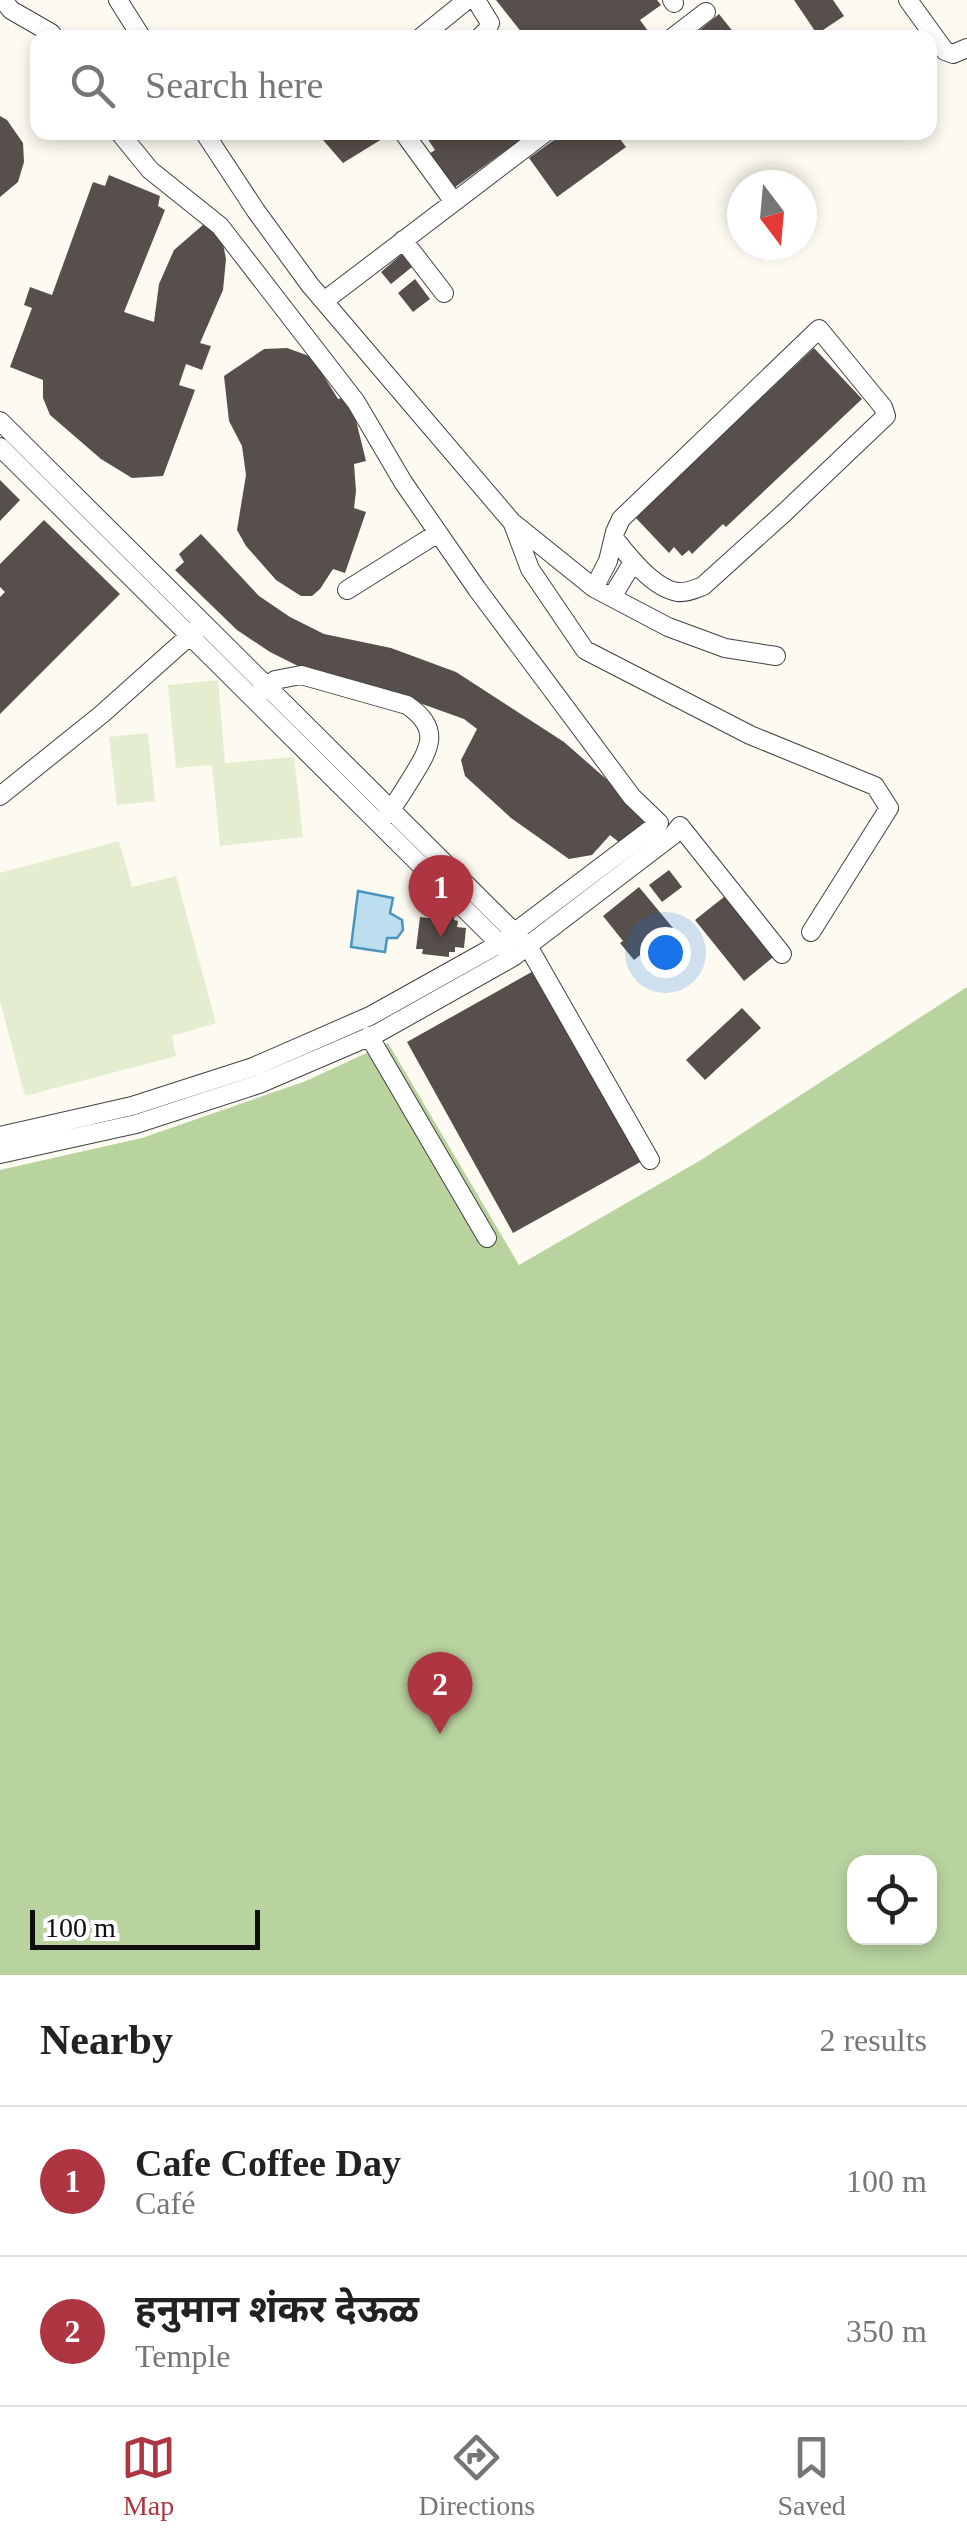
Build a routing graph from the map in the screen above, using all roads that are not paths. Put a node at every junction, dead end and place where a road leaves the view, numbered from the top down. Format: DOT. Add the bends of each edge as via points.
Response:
graph roads {
  1 [pos="3,0"];
  2 [pos="141,0"];
  3 [pos="467,0"];
  4 [pos="476,0"];
  5 [pos="908,0"];
  6 [pos="123,8"];
  7 [pos="706,12"];
  8 [pos="46,30"];
  9 [pos="137,30"];
  10 [pos="430,30"];
  11 [pos="487,30"];
  12 [pos="682,30"];
  13 [pos="930,30"];
  14 [pos="937,40"];
  15 [pos="967,48"];
  16 [pos="125,140"];
  17 [pos="209,140"];
  18 [pos="409,140"];
  19 [pos="535,140"];
  20 [pos="454,202"];
  21 [pos="403,240"];
  22 [pos="444,293"];
  23 [pos="324,302"];
  24 [pos="0,421"];
  25 [pos="0,447"];
  26 [pos="512,522"];
  27 [pos="438,533"];
  28 [pos="614,538"];
  29 [pos="633,562"];
  30 [pos="594,588"];
  31 [pos="347,590"];
  32 [pos="612,597"];
  33 [pos="196,629"];
  34 [pos="776,656"];
  35 [pos="260,692"];
  36 [pos="0,796"];
  37 [pos="385,817"];
  38 [pos="811,932"];
  39 [pos="514,945"];
  40 [pos="782,954"];
  41 [pos="370,1036"];
  42 [pos="0,1136"];
  43 [pos="0,1154"];
  44 [pos="650,1160"];
  45 [pos="487,1238"];
  1 -- 8 [label="street"];
  2 -- 6 [label="street"];
  3 -- 10 [label="street"];
  4 -- 11 [label="street" via="490,23"];
  5 -- 13 [label="street"];
  6 -- 9 [label="street"];
  7 -- 12 [label="street"];
  14 -- 15 [label="street" via="953,54"];
  16 -- 27 [label="street" via="150,170 220,226 356,402"];
  17 -- 23 [label="street"];
  18 -- 20 [label="street"];
  19 -- 20 [label="street"];
  20 -- 21 [label="street"];
  21 -- 22 [label="street"];
  21 -- 23 [label="street"];
  23 -- 26 [label="street"];
  24 -- 33 [label="street"];
  25 -- 33 [label="street"];
  26 -- 30 [label="street"];
  26 -- 38 [label="street" via="530,569 585,650 750,735 875,786 889,808"];
  27 -- 31 [label="street"];
  27 -- 39 [label="street" via="632,796 659,822"];
  28 -- 29 [label="street"];
  28 -- 29 [label="street" via="621,519 819,329 883,408 886,416 703,586 678,592"];
  28 -- 30 [label="street"];
  29 -- 32 [label="street"];
  30 -- 32 [label="street"];
  32 -- 34 [label="street" via="710,643"];
  33 -- 35 [label="street"];
  33 -- 36 [label="street"];
  35 -- 37 [label="street"];
  35 -- 37 [label="street" via="301,675 407,706 421,717 429,730 427,752"];
  37 -- 39 [label="street"];
  39 -- 40 [label="street" via="680,826"];
  39 -- 41 [label="street" via="491,971"];
  39 -- 42 [label="street" via="252,1066 132,1106"];
  39 -- 44 [label="street"];
  41 -- 43 [label="street" via="259,1084 136,1124"];
  41 -- 45 [label="street"];
}
